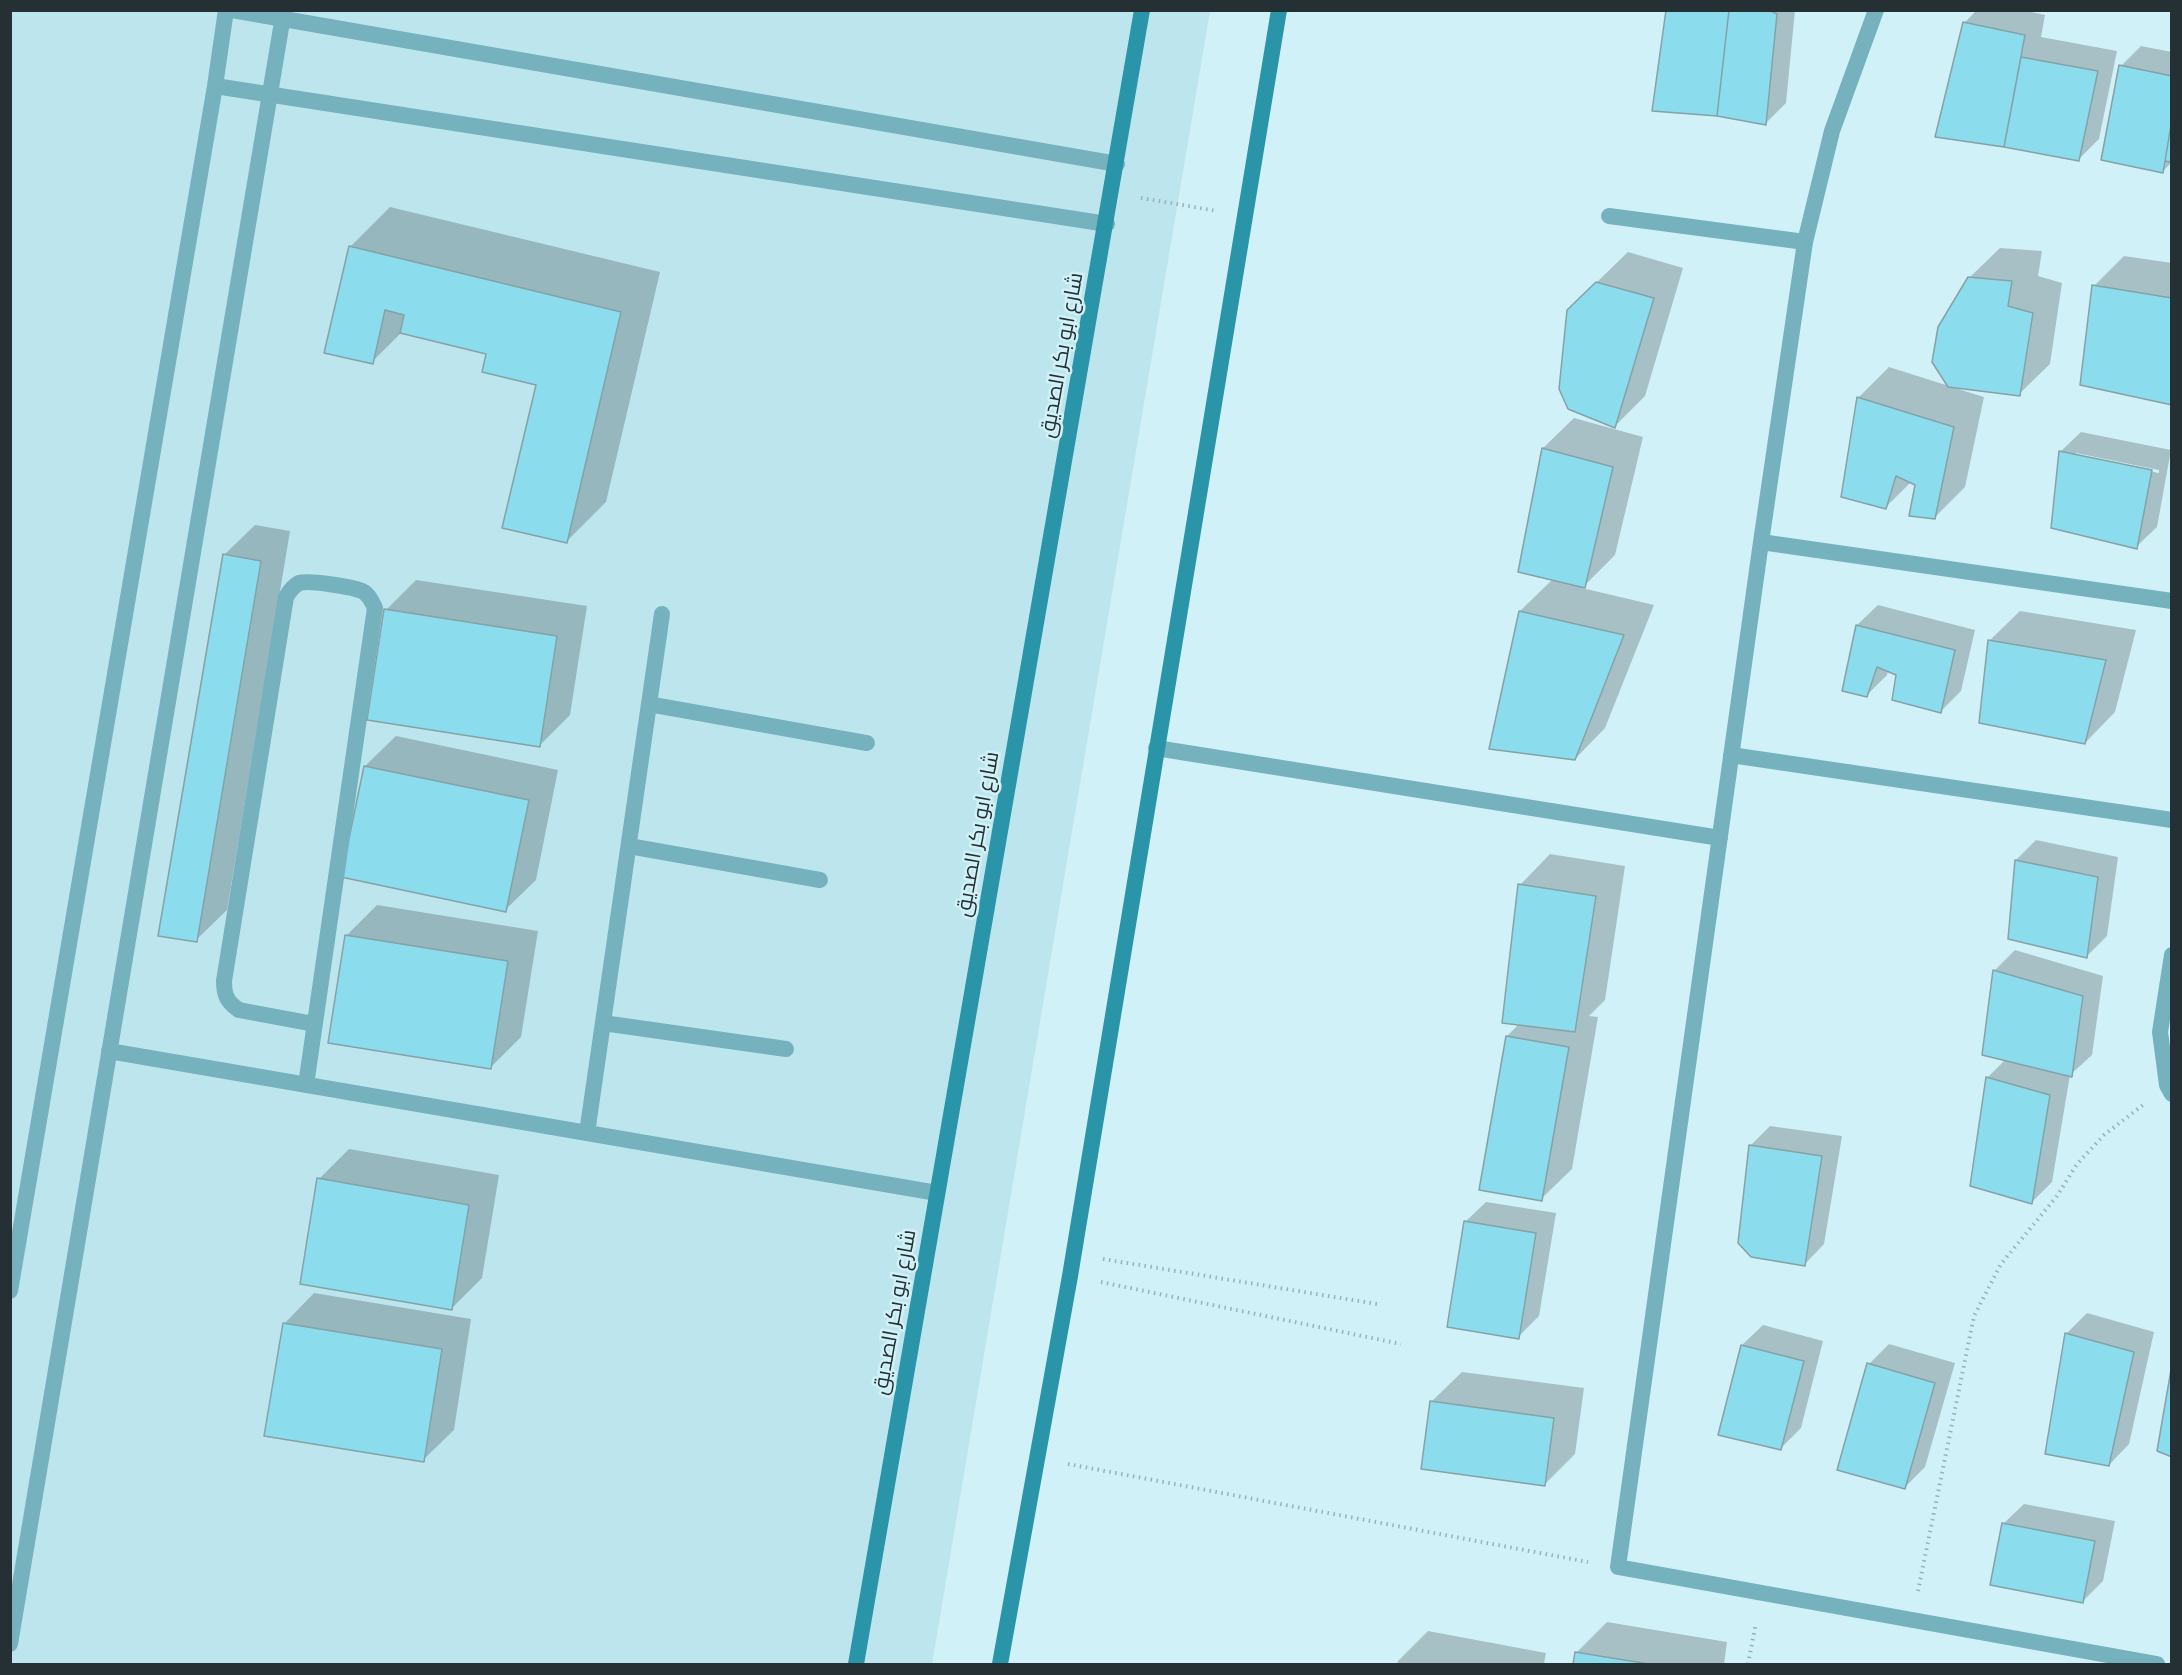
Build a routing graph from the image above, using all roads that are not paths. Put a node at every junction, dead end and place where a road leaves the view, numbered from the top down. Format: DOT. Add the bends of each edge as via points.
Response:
graph roads {
  1 [pos="226,10"];
  2 [pos="232,10"];
  3 [pos="1142,10"];
  4 [pos="1279,10"];
  5 [pos="1876,10"];
  6 [pos="283,15"];
  7 [pos="215,86"];
  8 [pos="270,94"];
  9 [pos="1117,164"];
  10 [pos="1609,216"];
  11 [pos="1107,224"];
  12 [pos="1805,242"];
  13 [pos="1761,542"];
  14 [pos="2172,601"];
  15 [pos="662,614"];
  16 [pos="649,704"];
  17 [pos="867,743"];
  18 [pos="1156,748"];
  19 [pos="1731,755"];
  20 [pos="2172,820"];
  21 [pos="1720,838"];
  22 [pos="628,846"];
  23 [pos="820,880"];
  24 [pos="2172,955"];
  25 [pos="603,1023"];
  26 [pos="314,1024"];
  27 [pos="786,1049"];
  28 [pos="109,1051"];
  29 [pos="306,1085"];
  30 [pos="2169,1090"];
  31 [pos="587,1133"];
  32 [pos="937,1193"];
  33 [pos="10,1291"];
  34 [pos="10,1644"];
  35 [pos="856,1665"];
  36 [pos="1000,1665"];
  37 [pos="2157,1665"];
  1 -- 7 [label="street"];
  2 -- 6 [label="street"];
  3 -- 9 [label="main road, شارع ابو بكر الصديق"];
  4 -- 18 [label="main road"];
  5 -- 12 [label="street" via="1832,131"];
  6 -- 8 [label="street"];
  6 -- 9 [label="street"];
  7 -- 8 [label="street"];
  7 -- 33 [label="street"];
  8 -- 11 [label="street"];
  8 -- 28 [label="street"];
  9 -- 11 [label="main road, شارع ابو بكر الصديق"];
  10 -- 12 [label="street"];
  11 -- 32 [label="main road, شارع ابو بكر الصديق"];
  12 -- 13 [label="street"];
  13 -- 14 [label="street"];
  13 -- 19 [label="street"];
  15 -- 16 [label="street"];
  16 -- 17 [label="street"];
  16 -- 22 [label="street"];
  18 -- 21 [label="street"];
  18 -- 36 [label="main road" via="1074,1254"];
  19 -- 20 [label="street"];
  19 -- 21 [label="street"];
  21 -- 37 [label="street" via="1618,1567"];
  22 -- 23 [label="street"];
  22 -- 25 [label="street"];
  24 -- 30 [label="street" via="2160,1032"];
  25 -- 27 [label="street"];
  25 -- 31 [label="street"];
  26 -- 26 [label="street" via="239,1010 224,992 286,597 291,588 310,582 355,588 364,592 375,608"];
  26 -- 29 [label="street"];
  28 -- 29 [label="street"];
  28 -- 34 [label="street"];
  29 -- 31 [label="street"];
  31 -- 32 [label="street"];
  32 -- 35 [label="main road, شارع ابو بكر الصديق"];
}
